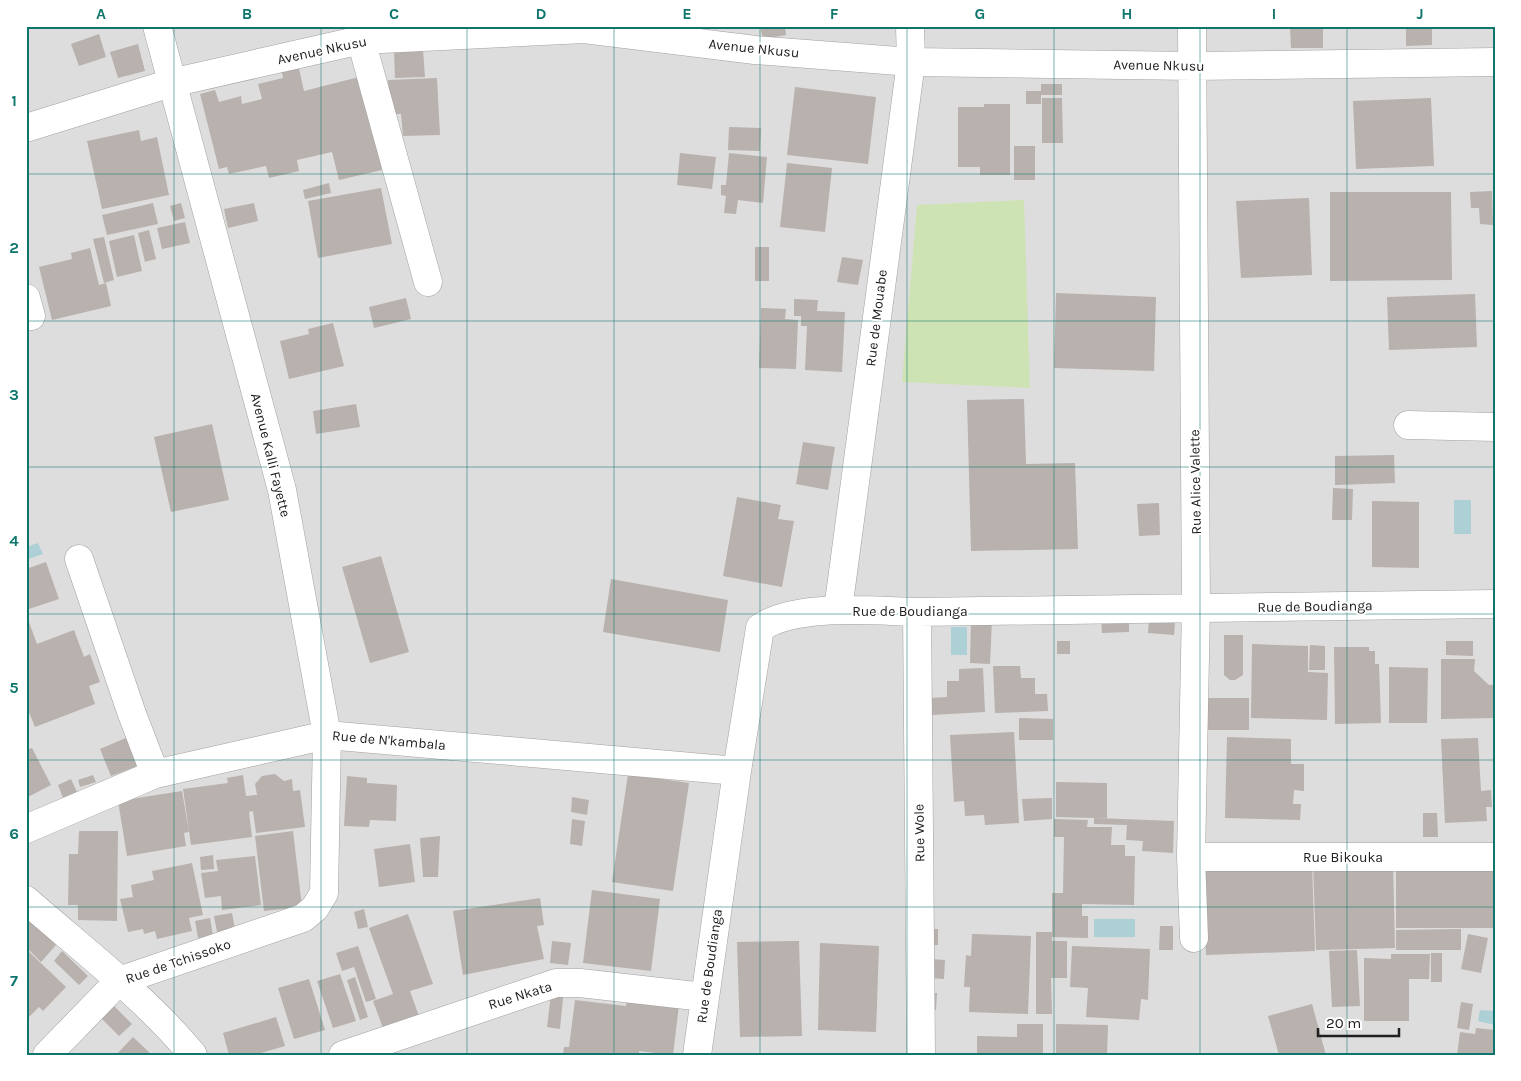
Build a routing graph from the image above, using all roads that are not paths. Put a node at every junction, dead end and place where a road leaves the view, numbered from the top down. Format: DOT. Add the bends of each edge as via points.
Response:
graph roads {
  1 [pos="157,26"];
  2 [pos="910,26"];
  3 [pos="1192,26"];
  4 [pos="361,40"];
  5 [pos="911,62"];
  6 [pos="1495,62"];
  7 [pos="1193,66"];
  8 [pos="171,83"];
  9 [pos="26,128"];
  10 [pos="428,282"];
  11 [pos="1408,425"];
  12 [pos="1495,427"];
  13 [pos="79,559"];
  14 [pos="1495,604"];
  15 [pos="1196,607"];
  16 [pos="838,610"];
  17 [pos="917,612"];
  18 [pos="327,735"];
  19 [pos="737,771"];
  20 [pos="155,774"];
  21 [pos="26,828"];
  22 [pos="1191,857"];
  23 [pos="1495,857"];
  24 [pos="324,893"];
  25 [pos="26,900"];
  26 [pos="1194,938"];
  27 [pos="119,981"];
  28 [pos="704,997"];
  29 [pos="47,1055"];
  30 [pos="193,1055"];
  31 [pos="343,1055"];
  32 [pos="697,1055"];
  33 [pos="921,1055"];
  1 -- 8 [label="street, Avenue Kalli Fayette"];
  2 -- 5 [label="street, Rue de Mouabe"];
  3 -- 7 [label="street, Rue Alice Valette"];
  4 -- 5 [label="street, Avenue Nkusu" via="584,29 756,50"];
  4 -- 8 [label="street, Avenue Nkusu"];
  4 -- 10 [label="street"];
  5 -- 7 [label="street, Avenue Nkusu"];
  5 -- 16 [label="street, Rue de Mouabe"];
  6 -- 7 [label="street, Avenue Nkusu"];
  7 -- 15 [label="street, Rue Alice Valette"];
  8 -- 9 [label="street, Avenue Nkusu"];
  8 -- 18 [label="street, Avenue Kalli Fayette" via="282,490"];
  11 -- 12 [label="street"];
  13 -- 20 [label="street"];
  14 -- 15 [label="street, Rue de Boudianga"];
  15 -- 17 [label="street, Rue de Boudianga"];
  15 -- 22 [label="street, Rue Alice Valette"];
  16 -- 17 [label="street, Rue de Boudianga"];
  16 -- 19 [label="street, Rue de Boudianga" via="784,616 760,628"];
  17 -- 33 [label="street, Rue Wole"];
  18 -- 19 [label="street, Rue de N'kambala"];
  18 -- 20 [label="street, Rue de N'kambala"];
  18 -- 24 [label="street, Avenue Kalli Fayette"];
  19 -- 28 [label="street, Rue de Boudianga"];
  20 -- 21 [label="street, Rue de N'kambala"];
  22 -- 23 [label="street, Rue Bikouka"];
  22 -- 26 [label="street, Rue Alice Valette"];
  24 -- 27 [label="street, Rue de Tchissoko" via="315,908 302,918"];
  25 -- 27 [label="street"];
  27 -- 29 [label="street, Rue de Tchissoko"];
  27 -- 30 [label="street"];
  28 -- 31 [label="street, Rue Nkata" via="556,983"];
  28 -- 32 [label="street, Rue de Boudianga"];
}
